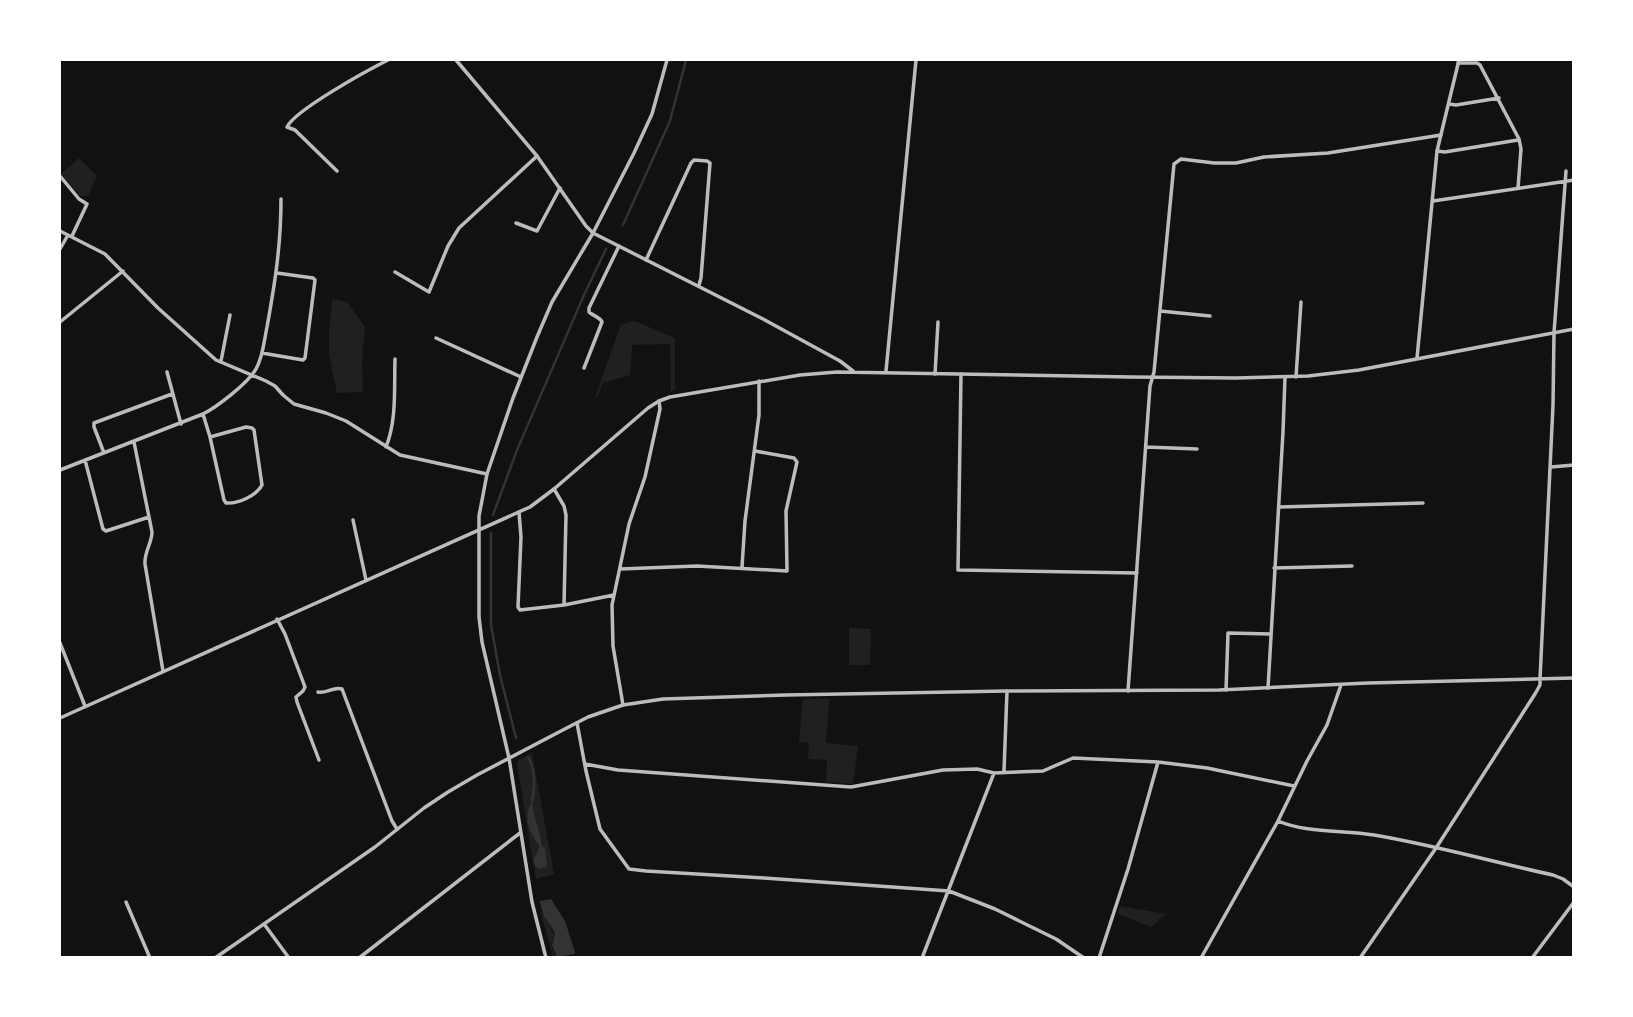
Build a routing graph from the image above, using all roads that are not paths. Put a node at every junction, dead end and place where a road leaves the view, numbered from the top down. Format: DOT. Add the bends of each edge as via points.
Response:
graph roads {
  1 [pos="388,60"];
  2 [pos="456,60"];
  3 [pos="667,60"];
  4 [pos="916,60"];
  5 [pos="1459,62"];
  6 [pos="1499,98"];
  7 [pos="1448,104"];
  8 [pos="1441,135"];
  9 [pos="1519,139"];
  10 [pos="1437,151"];
  11 [pos="537,156"];
  12 [pos="337,171"];
  13 [pos="1566,171"];
  14 [pos="60,176"];
  15 [pos="1573,180"];
  16 [pos="1565,181"];
  17 [pos="560,188"];
  18 [pos="1518,188"];
  19 [pos="281,199"];
  20 [pos="1433,201"];
  21 [pos="516,223"];
  22 [pos="60,231"];
  23 [pos="593,233"];
  24 [pos="70,236"];
  25 [pos="619,246"];
  26 [pos="60,249"];
  27 [pos="646,260"];
  28 [pos="122,271"];
  29 [pos="395,272"];
  30 [pos="277,273"];
  31 [pos="698,285"];
  32 [pos="1301,302"];
  33 [pos="1160,312"];
  34 [pos="230,315"];
  35 [pos="1210,316"];
  36 [pos="60,322"];
  37 [pos="938,322"];
  38 [pos="1573,329"];
  39 [pos="1554,333"];
  40 [pos="436,338"];
  41 [pos="262,353"];
  42 [pos="1417,358"];
  43 [pos="395,359"];
  44 [pos="221,362"];
  45 [pos="584,368"];
  46 [pos="167,372"];
  47 [pos="855,372"];
  48 [pos="886,372"];
  49 [pos="251,374"];
  50 [pos="935,374"];
  51 [pos="961,374"];
  52 [pos="522,377"];
  53 [pos="1152,377"];
  54 [pos="1284,377"];
  55 [pos="1296,377"];
  56 [pos="759,381"];
  57 [pos="172,394"];
  58 [pos="659,401"];
  59 [pos="203,414"];
  60 [pos="181,424"];
  61 [pos="210,437"];
  62 [pos="134,442"];
  63 [pos="386,447"];
  64 [pos="1146,447"];
  65 [pos="1197,449"];
  66 [pos="755,451"];
  67 [pos="104,453"];
  68 [pos="85,460"];
  69 [pos="1573,465"];
  70 [pos="1550,467"];
  71 [pos="60,470"];
  72 [pos="487,474"];
  73 [pos="554,489"];
  74 [pos="1423,503"];
  75 [pos="1279,507"];
  76 [pos="519,512"];
  77 [pos="149,517"];
  78 [pos="353,520"];
  79 [pos="479,529"];
  80 [pos="1352,566"];
  81 [pos="742,567"];
  82 [pos="1274,568"];
  83 [pos="620,569"];
  84 [pos="1137,573"];
  85 [pos="366,579"];
  86 [pos="614,595"];
  87 [pos="564,605"];
  88 [pos="278,619"];
  89 [pos="1271,634"];
  90 [pos="60,643"];
  91 [pos="163,671"];
  92 [pos="1540,678"];
  93 [pos="1573,678"];
  94 [pos="1341,685"];
  95 [pos="1268,688"];
  96 [pos="1226,690"];
  97 [pos="1007,691"];
  98 [pos="1128,691"];
  99 [pos="318,692"];
  100 [pos="623,705"];
  101 [pos="85,706"];
  102 [pos="60,718"];
  103 [pos="577,723"];
  104 [pos="509,758"];
  105 [pos="319,760"];
  106 [pos="1158,762"];
  107 [pos="585,764"];
  108 [pos="1003,771"];
  109 [pos="994,773"];
  110 [pos="1294,786"];
  111 [pos="1278,821"];
  112 [pos="397,829"];
  113 [pos="520,833"];
  114 [pos="1436,848"];
  115 [pos="1573,887"];
  116 [pos="949,891"];
  117 [pos="126,902"];
  118 [pos="1573,902"];
  119 [pos="264,924"];
  120 [pos="150,957"];
  121 [pos="215,957"];
  122 [pos="289,957"];
  123 [pos="359,957"];
  124 [pos="546,957"];
  125 [pos="922,957"];
  126 [pos="1084,957"];
  127 [pos="1099,957"];
  128 [pos="1201,957"];
  129 [pos="1360,957"];
  130 [pos="1532,957"];
  1 -- 12 [label="street" via="288,123 287,127"];
  2 -- 11 [label="street"];
  3 -- 23 [label="street" via="652,114"];
  4 -- 48 [label="street"];
  5 -- 6 [label="street" via="1480,65"];
  5 -- 7 [label="street"];
  6 -- 7 [label="street"];
  6 -- 9 [label="street"];
  7 -- 8 [label="street"];
  8 -- 10 [label="street"];
  8 -- 33 [label="street" via="1236,163 1177,160"];
  9 -- 10 [label="street"];
  9 -- 18 [label="street"];
  10 -- 20 [label="street"];
  11 -- 17 [label="street"];
  11 -- 29 [label="street" via="459,228 429,292"];
  13 -- 16 [label="street"];
  14 -- 24 [label="street" via="87,204"];
  15 -- 16 [label="street"];
  16 -- 18 [label="street"];
  16 -- 39 [label="street"];
  17 -- 21 [label="street" via="537,231"];
  17 -- 23 [label="street"];
  18 -- 20 [label="street"];
  19 -- 30 [label="street"];
  20 -- 42 [label="street"];
  22 -- 24 [label="street"];
  23 -- 25 [label="street"];
  23 -- 52 [label="street" via="552,302"];
  24 -- 26 [label="street"];
  24 -- 28 [label="street" via="105,254"];
  25 -- 27 [label="street"];
  25 -- 45 [label="street" via="589,308 602,324"];
  27 -- 31 [label="street"];
  27 -- 31 [label="street" via="691,163 707,161"];
  28 -- 36 [label="street"];
  28 -- 44 [label="street"];
  30 -- 41 [label="street"];
  30 -- 41 [label="street" via="315,281 305,358"];
  31 -- 47 [label="street"];
  32 -- 55 [label="street"];
  33 -- 35 [label="street"];
  33 -- 53 [label="street"];
  34 -- 44 [label="street"];
  37 -- 50 [label="street"];
  38 -- 39 [label="street"];
  39 -- 42 [label="street"];
  39 -- 70 [label="street"];
  40 -- 52 [label="street"];
  41 -- 49 [label="street"];
  42 -- 55 [label="street"];
  43 -- 63 [label="street" via="393,413"];
  44 -- 49 [label="street"];
  46 -- 57 [label="street"];
  47 -- 48 [label="street"];
  47 -- 56 [label="street"];
  48 -- 50 [label="street"];
  49 -- 59 [label="street"];
  49 -- 63 [label="street" via="272,384 294,404 341,418"];
  50 -- 51 [label="street"];
  51 -- 53 [label="street"];
  51 -- 84 [label="street" via="958,570"];
  52 -- 72 [label="street"];
  53 -- 54 [label="street"];
  53 -- 64 [label="street"];
  54 -- 55 [label="street"];
  54 -- 75 [label="street"];
  56 -- 58 [label="street"];
  56 -- 66 [label="street"];
  57 -- 60 [label="street"];
  57 -- 67 [label="street" via="94,423"];
  58 -- 73 [label="street"];
  58 -- 83 [label="street"];
  59 -- 60 [label="street"];
  59 -- 61 [label="street"];
  60 -- 62 [label="street"];
  61 -- 61 [label="street" via="226,503 258,491 261,485 252,428"];
  62 -- 67 [label="street"];
  62 -- 77 [label="street"];
  63 -- 72 [label="street" via="405,457"];
  64 -- 65 [label="street"];
  64 -- 84 [label="street"];
  66 -- 81 [label="street"];
  66 -- 81 [label="street" via="797,462 786,511 787,571"];
  67 -- 68 [label="street"];
  68 -- 71 [label="street"];
  68 -- 77 [label="street" via="103,529"];
  69 -- 70 [label="street"];
  70 -- 92 [label="street"];
  72 -- 79 [label="street"];
  73 -- 76 [label="street"];
  73 -- 87 [label="street" via="566,515"];
  74 -- 75 [label="street"];
  75 -- 82 [label="street"];
  76 -- 79 [label="street"];
  76 -- 87 [label="street" via="520,610"];
  77 -- 91 [label="street" via="152,536 145,564"];
  78 -- 85 [label="street"];
  79 -- 85 [label="street"];
  79 -- 104 [label="street" via="480,630"];
  80 -- 82 [label="street"];
  81 -- 83 [label="street"];
  82 -- 89 [label="street"];
  83 -- 86 [label="street"];
  84 -- 98 [label="street"];
  85 -- 88 [label="street"];
  86 -- 87 [label="street"];
  86 -- 100 [label="street" via="611,626"];
  88 -- 91 [label="street"];
  88 -- 105 [label="street" via="304,687 296,698"];
  89 -- 95 [label="street"];
  89 -- 96 [label="street" via="1228,633"];
  90 -- 101 [label="street"];
  91 -- 101 [label="street"];
  92 -- 93 [label="street"];
  92 -- 94 [label="street"];
  92 -- 114 [label="street" via="1535,694"];
  94 -- 95 [label="street"];
  94 -- 110 [label="street" via="1327,725"];
  95 -- 96 [label="street"];
  96 -- 98 [label="street"];
  97 -- 98 [label="street"];
  97 -- 100 [label="street" via="663,699"];
  97 -- 108 [label="street"];
  99 -- 112 [label="street" via="342,689"];
  100 -- 103 [label="street"];
  101 -- 102 [label="street"];
  103 -- 104 [label="street"];
  103 -- 107 [label="street"];
  104 -- 112 [label="street" via="448,792"];
  104 -- 113 [label="street"];
  106 -- 108 [label="street" via="1073,758 1043,771"];
  106 -- 110 [label="street"];
  106 -- 127 [label="street"];
  107 -- 109 [label="street" via="618,771 839,787 943,770"];
  107 -- 116 [label="street" via="600,829 629,869"];
  108 -- 109 [label="street"];
  109 -- 116 [label="street"];
  110 -- 111 [label="street"];
  111 -- 114 [label="street"];
  111 -- 128 [label="street"];
  112 -- 119 [label="street"];
  113 -- 123 [label="street"];
  113 -- 124 [label="street"];
  114 -- 115 [label="street" via="1553,875"];
  114 -- 129 [label="street"];
  116 -- 125 [label="street"];
  116 -- 126 [label="street" via="1007,915"];
  117 -- 120 [label="street"];
  118 -- 130 [label="street"];
  119 -- 121 [label="street"];
  119 -- 122 [label="street"];
}
